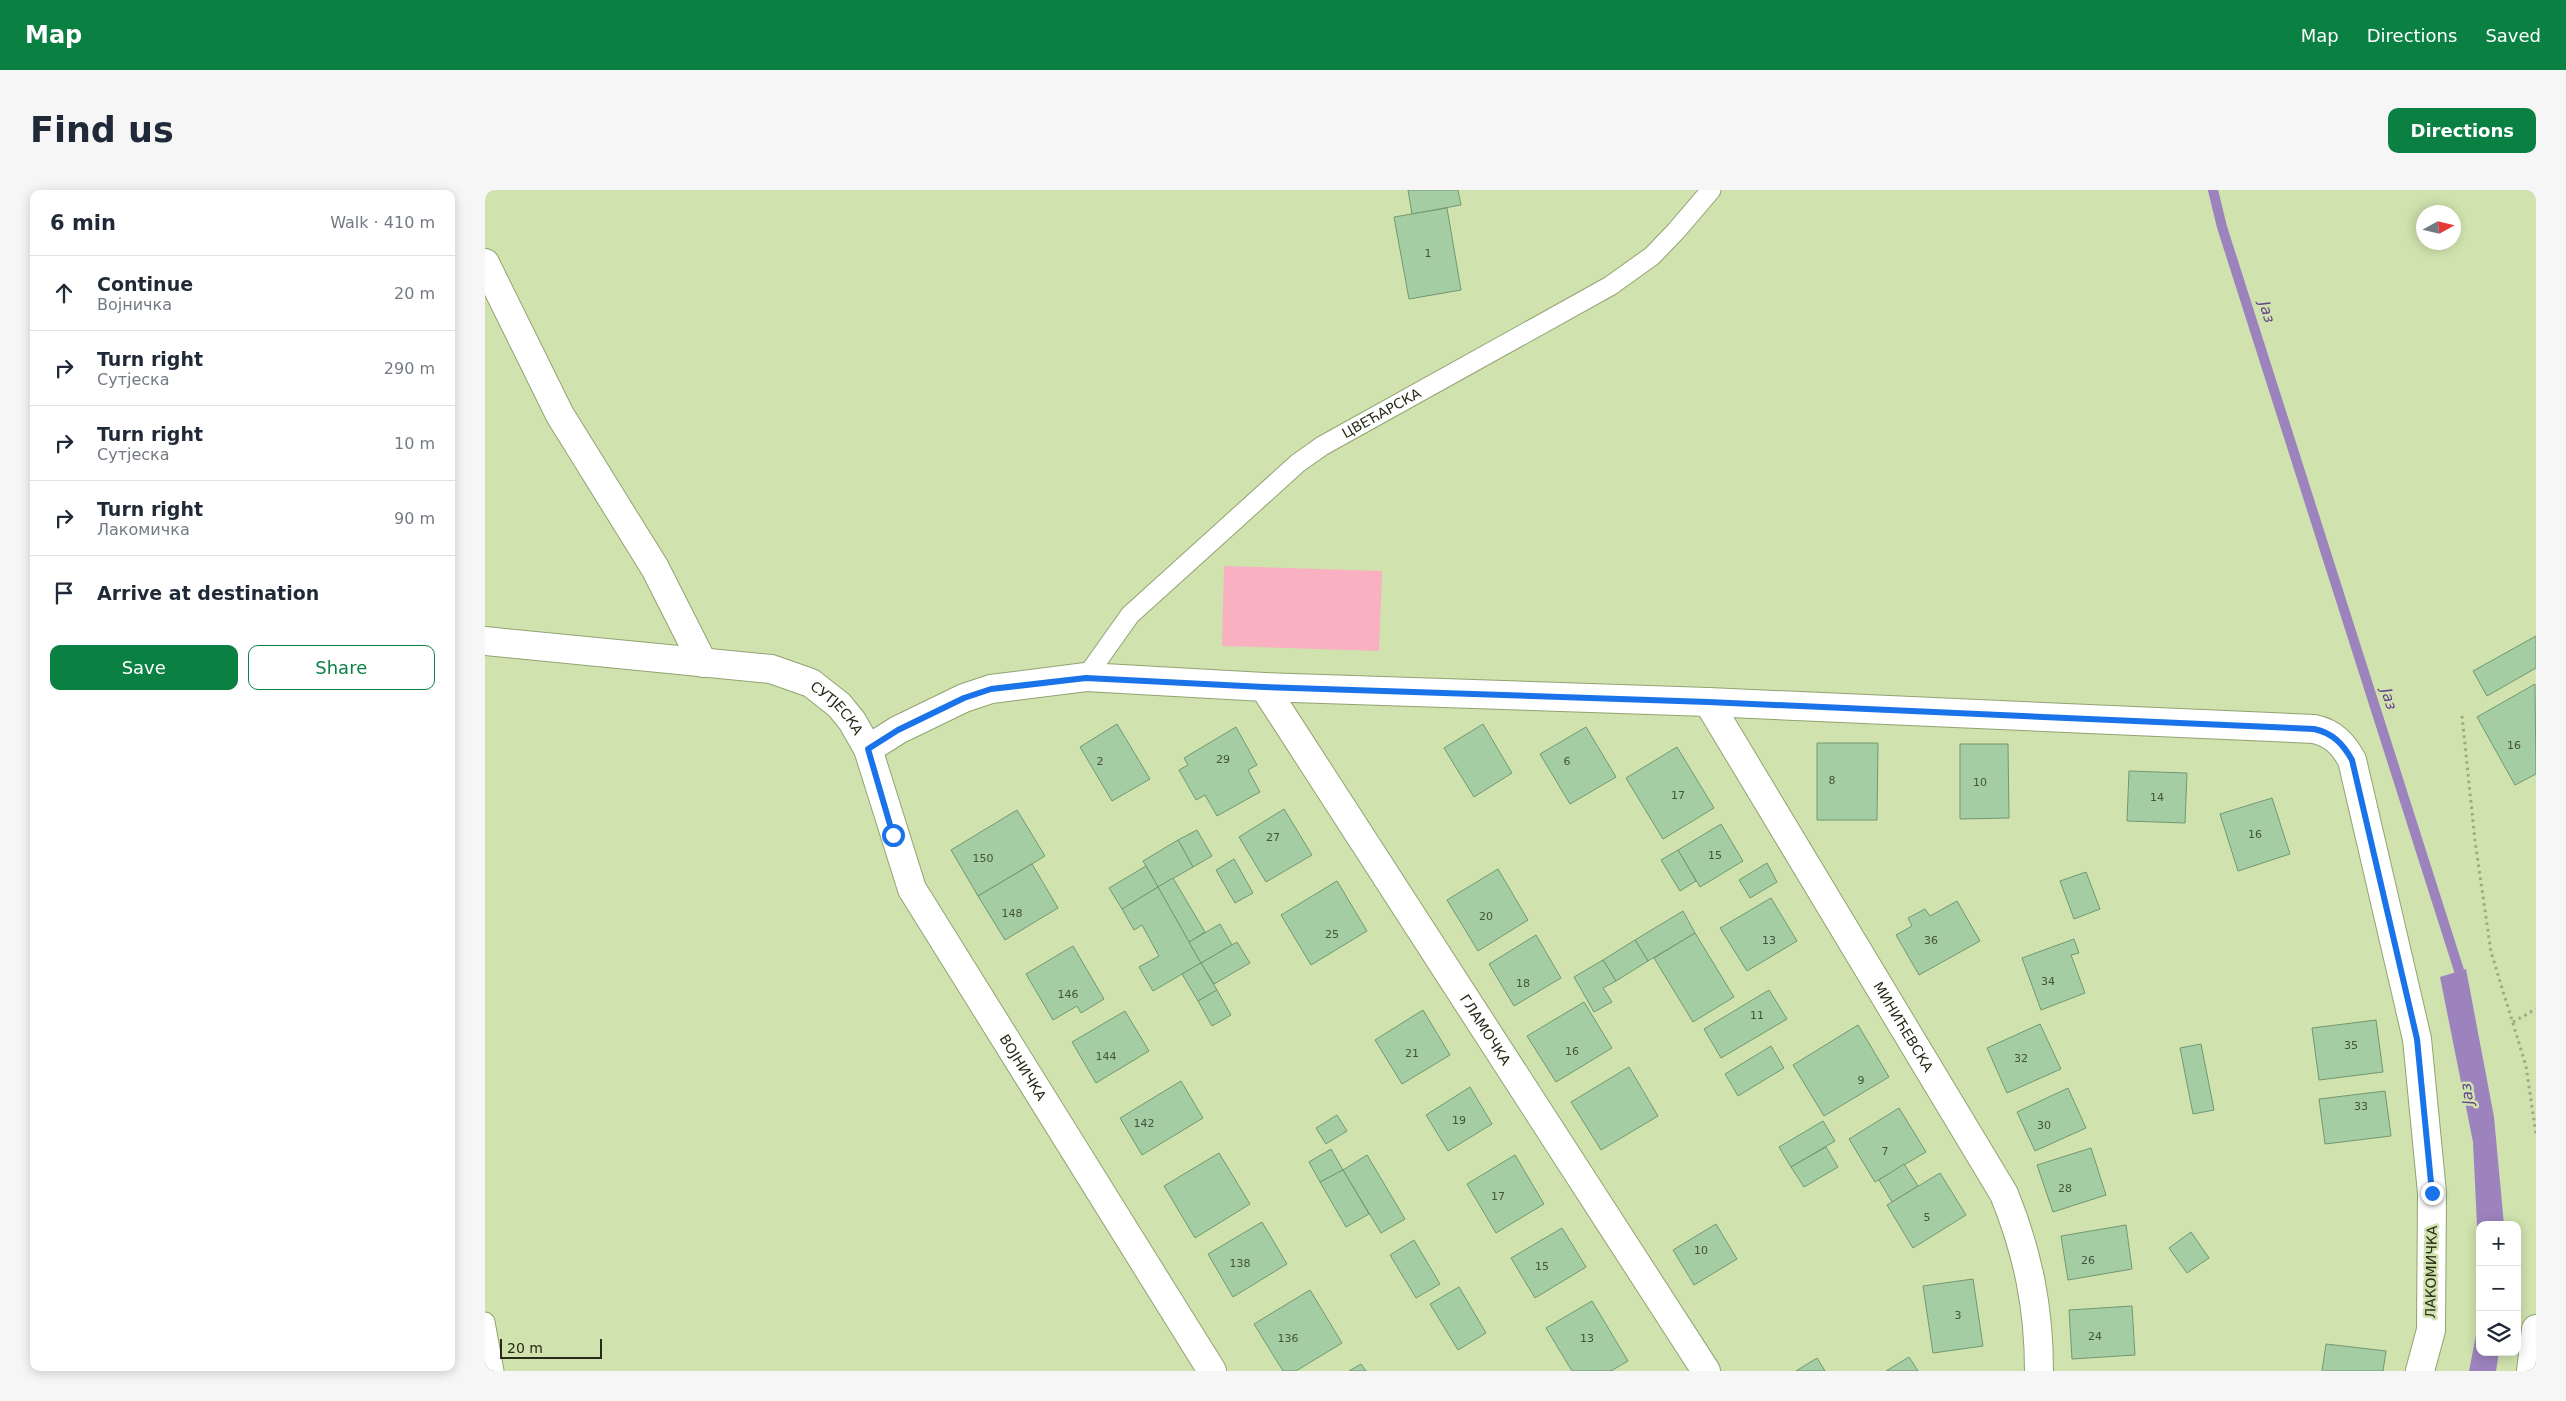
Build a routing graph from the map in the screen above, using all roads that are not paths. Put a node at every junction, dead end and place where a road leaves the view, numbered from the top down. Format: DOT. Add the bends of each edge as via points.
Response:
graph roads {
  1 [pos="1711,190"];
  2 [pos="485,263"];
  3 [pos="485,641"];
  4 [pos="703,663"];
  5 [pos="1086,678"];
  6 [pos="1264,687"];
  7 [pos="1708,702"];
  8 [pos="868,749"];
  9 [pos="2352,760"];
  10 [pos="485,1322"];
  11 [pos="2536,1329"];
  12 [pos="495,1371"];
  13 [pos="1212,1371"];
  14 [pos="1706,1371"];
  15 [pos="2039,1371"];
  16 [pos="2420,1371"];
  17 [pos="2531,1371"];
  1 -- 5 [label="lane, ЦВЕЋАРСКА" via="1652,256 1611,286 1322,446 1298,463 1130,615"];
  2 -- 4 [label="street" via="560,415 655,568"];
  3 -- 4 [label="street, СУТЈЕСКА"];
  4 -- 8 [label="street, СУТЈЕСКА" via="771,669 811,683 839,705"];
  5 -- 6 [label="street, СУТЈЕСКА"];
  5 -- 8 [label="street, СУТЈЕСКА" via="991,689 964,698 898,730"];
  6 -- 7 [label="street, СУТЈЕСКА"];
  6 -- 14 [label="street, ГЛАМОЧКА"];
  7 -- 9 [label="street, СУТЈЕСКА" via="2314,729 2338,740"];
  7 -- 15 [label="street, МИНИЋЕВСКА" via="2005,1194 2021,1234 2029,1268 2036,1308"];
  8 -- 13 [label="street, ВОЈНИЧКА" via="912,889"];
  9 -- 16 [label="street, ЛАКОМИЧКА" via="2417,1039 2432,1193 2431,1330"];
  10 -- 12 [label="lane"];
  11 -- 17 [label="street"];
}
